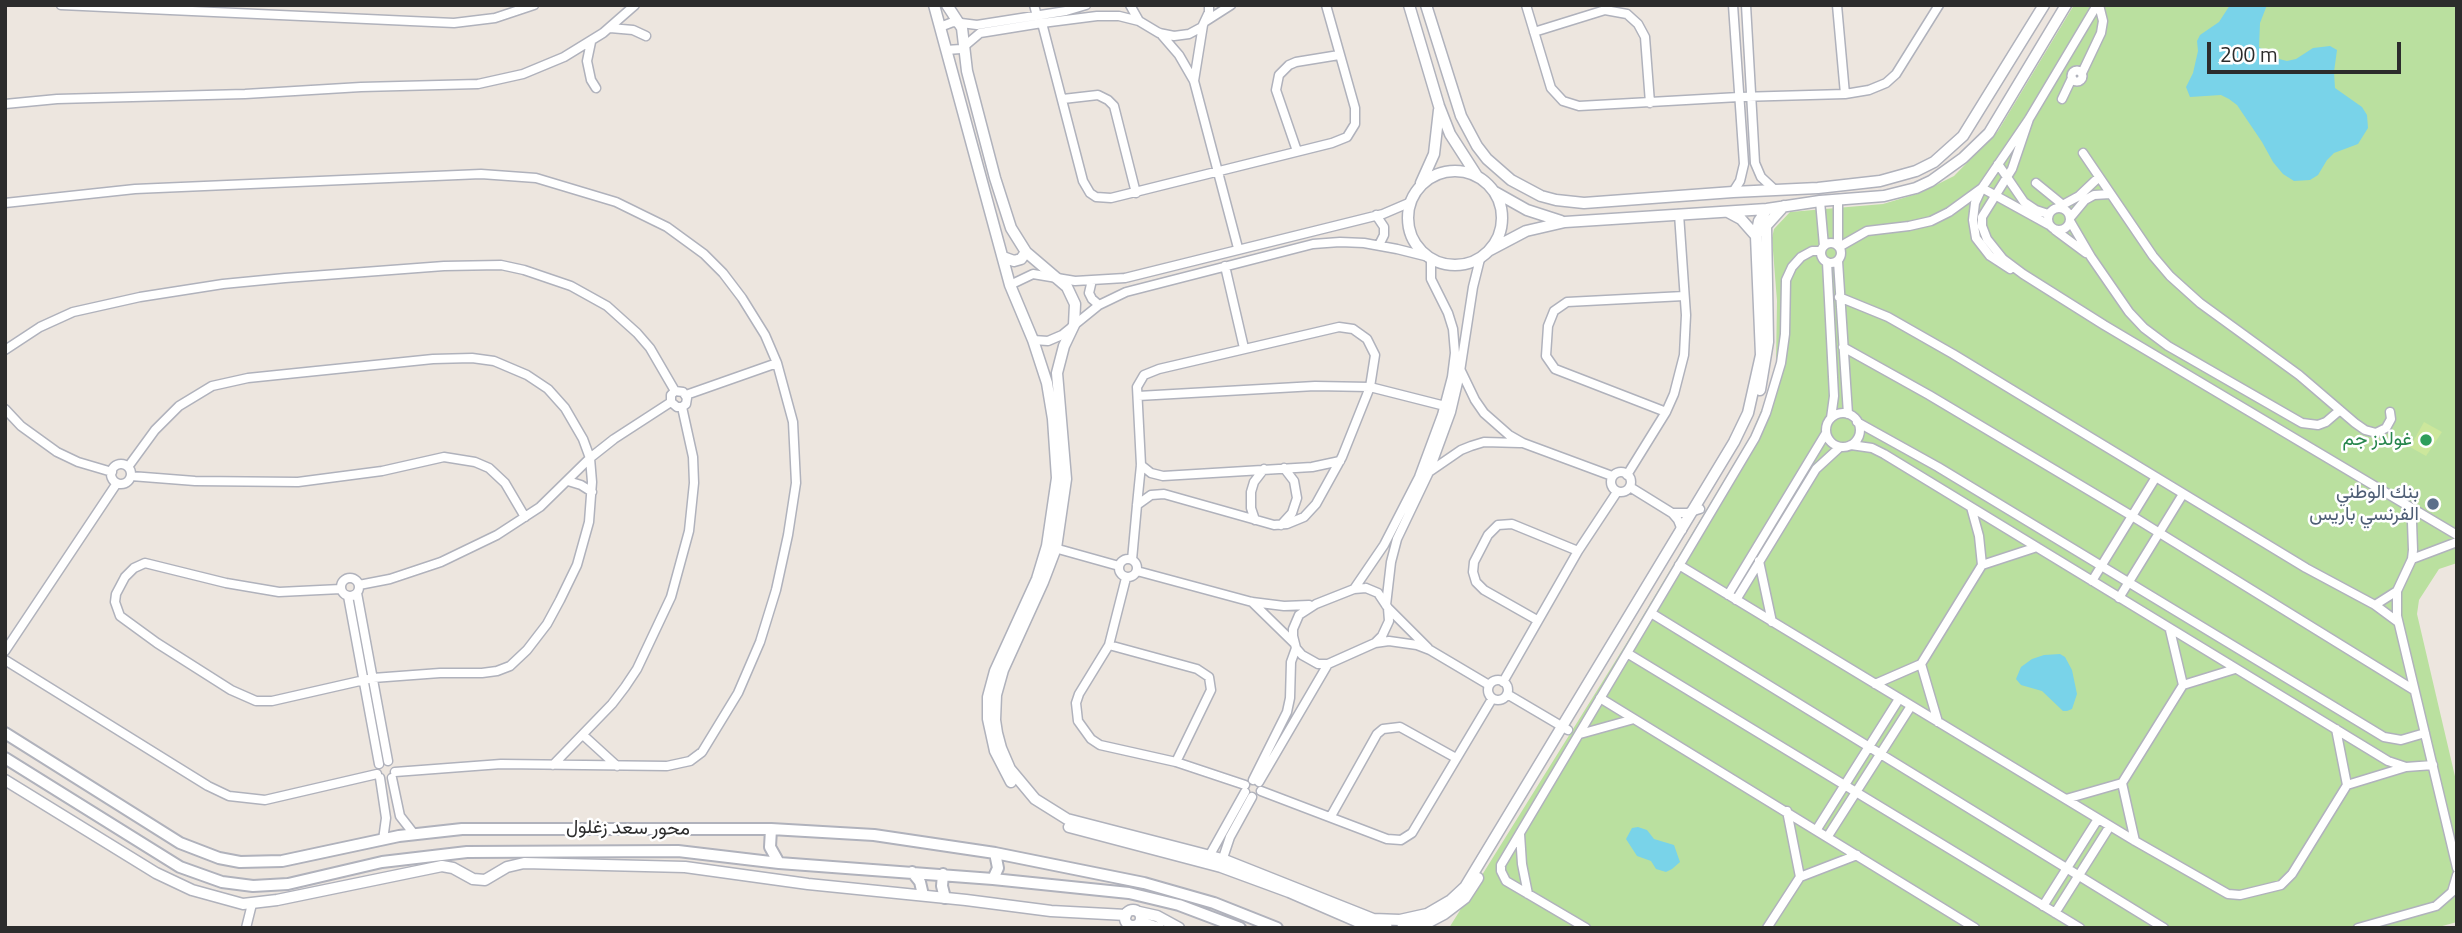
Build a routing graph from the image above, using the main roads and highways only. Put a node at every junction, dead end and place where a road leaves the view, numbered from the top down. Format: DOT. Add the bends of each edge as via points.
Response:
graph roads {
  1 [pos="5,733"];
  2 [pos="5,758"];
  3 [pos="771,829"];
  4 [pos="995,853"];
  5 [pos="779,863"];
  6 [pos="912,872"];
  7 [pos="943,874"];
  8 [pos="993,878"];
  9 [pos="923,895"];
  10 [pos="946,898"];
  11 [pos="1240,928"];
  12 [pos="1277,928"];
  1 -- 3 [label="main road, محور سعد زغلول" via="180,843 240,862 272,862 414,834 493,828"];
  2 -- 5 [label="main road, محور سعد زغلول" via="180,867 222,882 288,884 382,862 467,852 678,851"];
  3 -- 4 [label="main road, محور سعد زغلول" via="874,835"];
  3 -- 5 [label="main road" via="770,847"];
  4 -- 8 [label="main road" via="998,864"];
  4 -- 12 [label="main road, محور سعد زغلول" via="1178,892"];
  5 -- 6 [label="main road, محور سعد زغلول"];
  6 -- 7 [label="main road, محور سعد زغلول"];
  6 -- 9 [label="main road"];
  7 -- 8 [label="main road, محور سعد زغلول"];
  7 -- 10 [label="main road"];
  8 -- 11 [label="main road, محور سعد زغلول" via="1155,898"];
}
